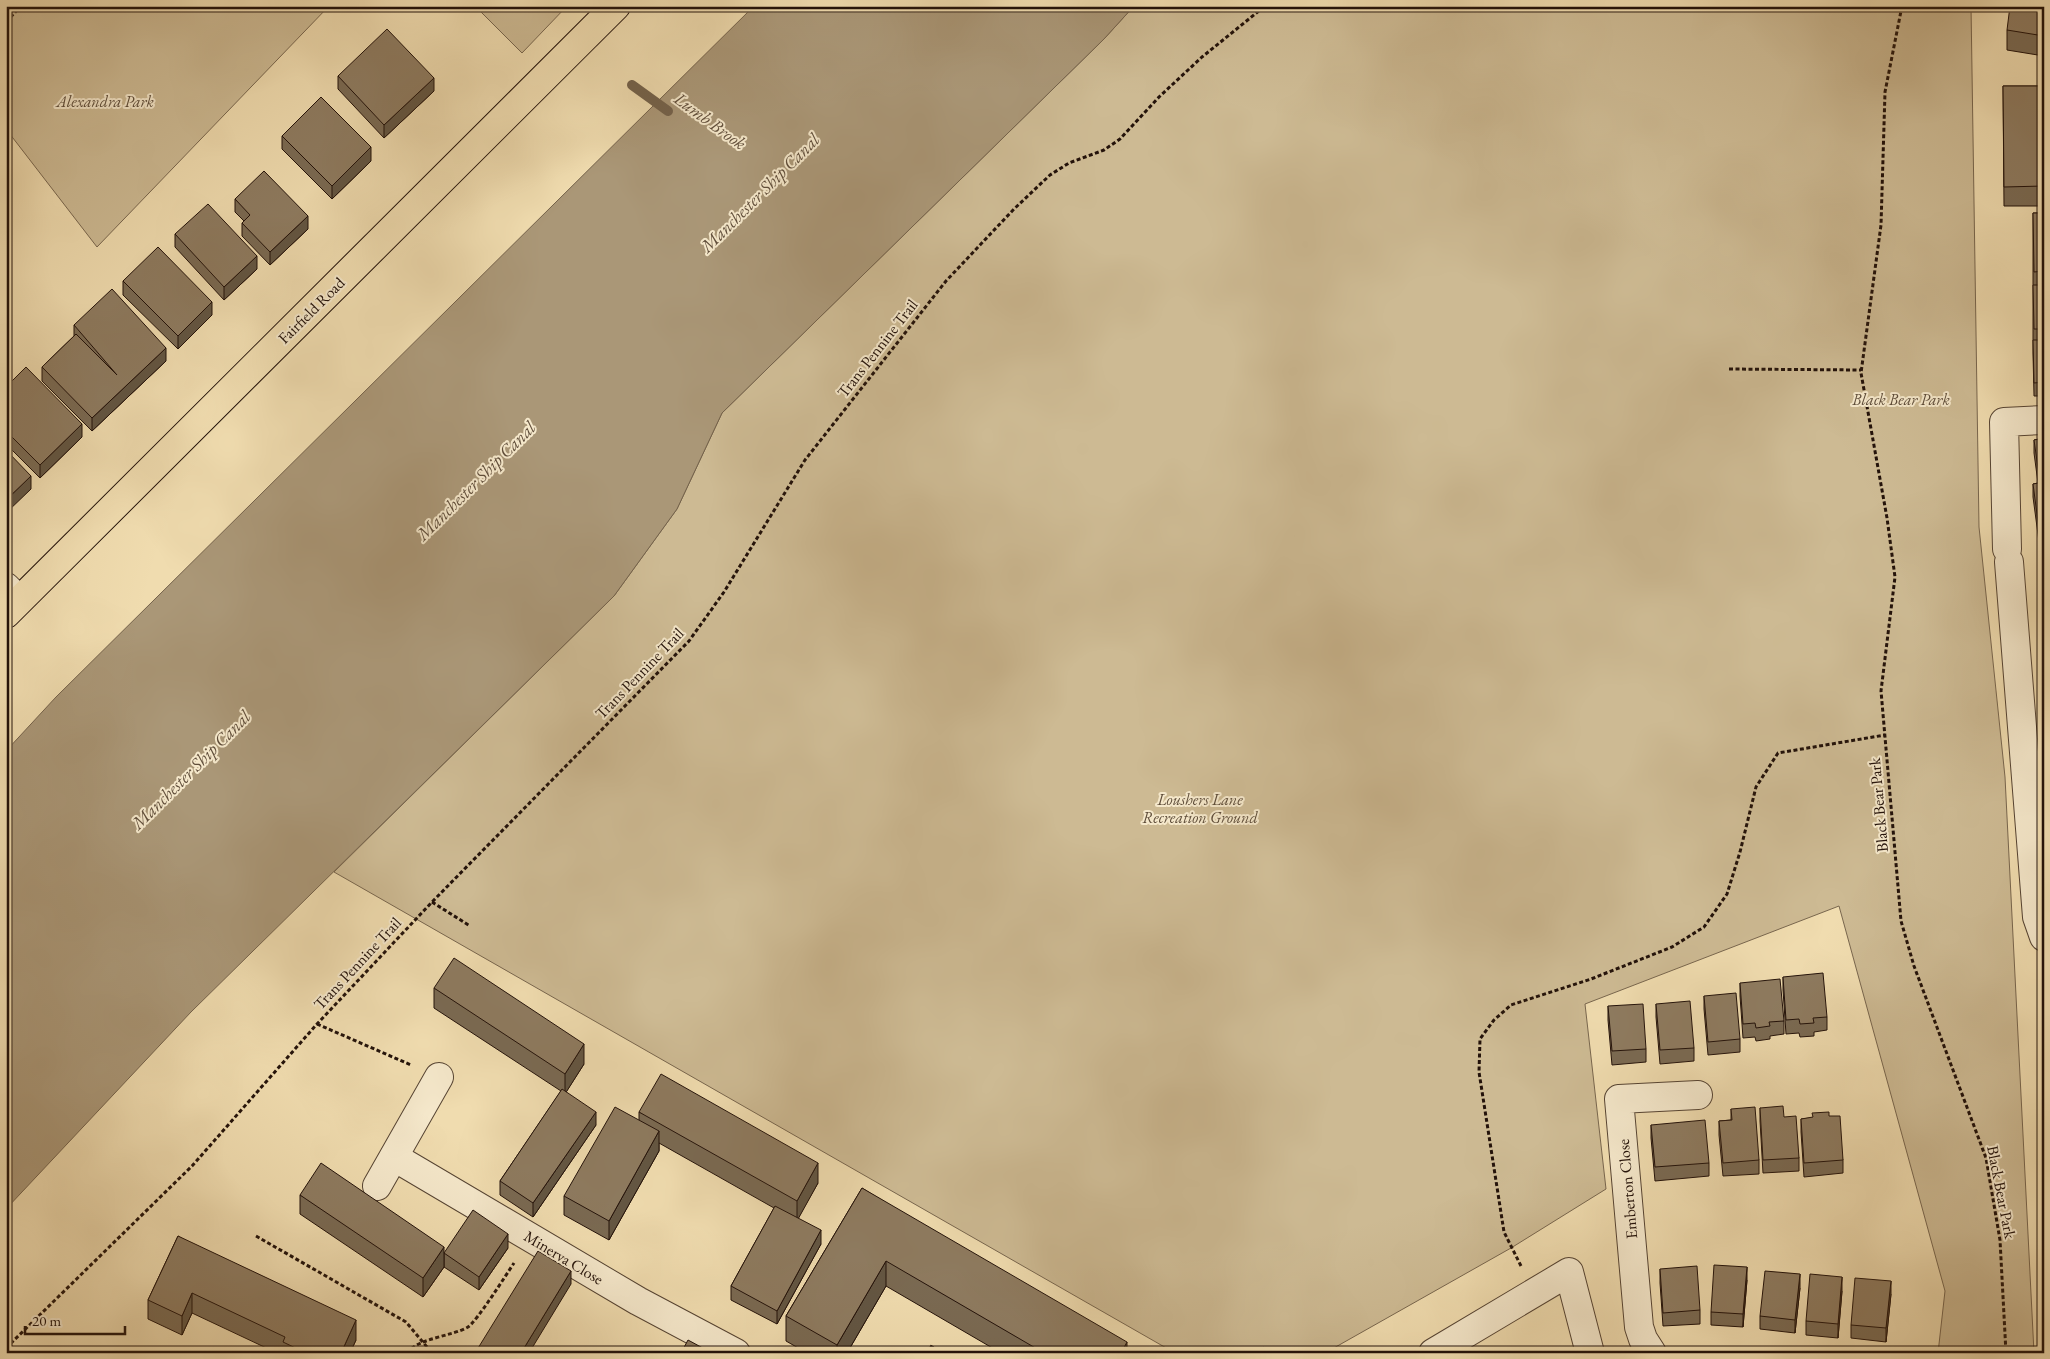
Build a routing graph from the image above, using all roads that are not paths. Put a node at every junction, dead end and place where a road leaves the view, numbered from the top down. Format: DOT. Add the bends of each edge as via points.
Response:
graph roads {
  1 [pos="616,6"];
  2 [pos="2044,420"];
  3 [pos="11,600"];
  4 [pos="2032,676"];
  5 [pos="2044,937"];
  6 [pos="440,1077"];
  7 [pos="1698,1095"];
  8 [pos="394,1157"];
  9 [pos="377,1186"];
  10 [pos="736,1353"];
  11 [pos="1433,1353"];
  12 [pos="1590,1353"];
  13 [pos="1652,1353"];
  1 -- 3 [label="main road, Fairfield Road"];
  2 -- 4 [label="street" via="2004,422 2008,555"];
  4 -- 5 [label="street" via="2037,917"];
  6 -- 8 [label="street"];
  7 -- 13 [label="street, Emberton Close" via="1620,1099 1639,1327"];
  8 -- 9 [label="street"];
  8 -- 10 [label="street, Minerva Close" via="638,1301"];
  11 -- 12 [label="street" via="1569,1272"];
}
